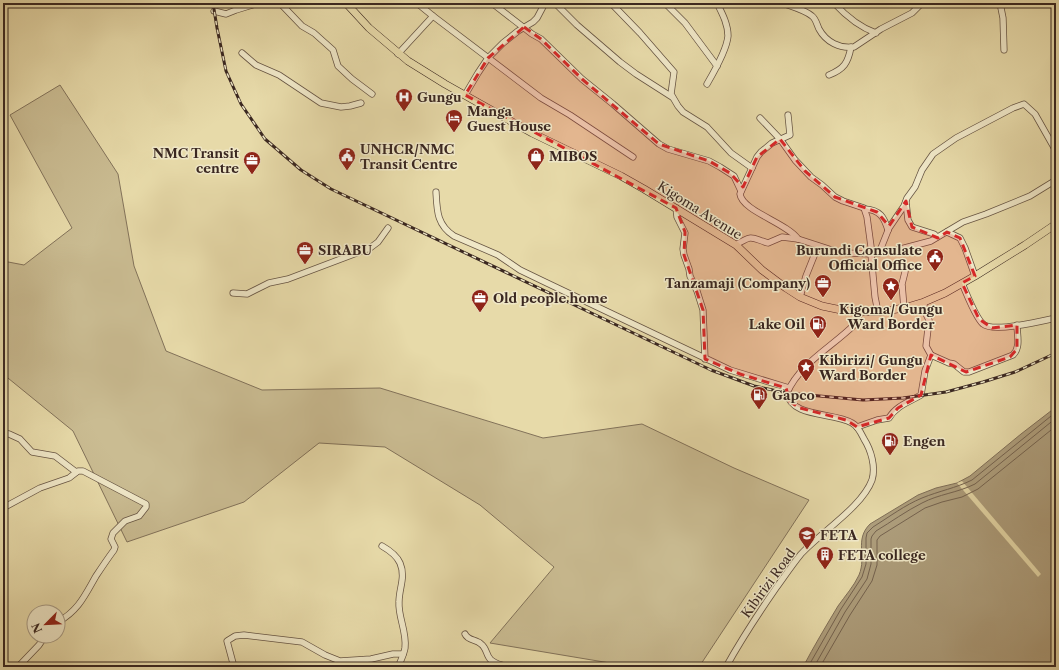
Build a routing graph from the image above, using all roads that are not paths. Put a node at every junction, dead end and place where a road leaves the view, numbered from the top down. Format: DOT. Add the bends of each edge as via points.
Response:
graph roads {
  1 [pos="259,3"];
  2 [pos="280,3"];
  3 [pos="346,3"];
  4 [pos="418,3"];
  5 [pos="492,3"];
  6 [pos="545,3"];
  7 [pos="555,3"];
  8 [pos="612,3"];
  9 [pos="665,3"];
  10 [pos="717,3"];
  11 [pos="782,3"];
  12 [pos="834,3"];
  13 [pos="922,3"];
  14 [pos="1000,3"];
  15 [pos="214,11"];
  16 [pos="433,16"];
  17 [pos="524,27"];
  18 [pos="876,33"];
  19 [pos="851,47"];
  20 [pos="1004,50"];
  21 [pos="242,53"];
  22 [pos="398,54"];
  23 [pos="488,58"];
  24 [pos="717,66"];
  25 [pos="829,76"];
  26 [pos="708,84"];
  27 [pos="372,94"];
  28 [pos="465,96"];
  29 [pos="672,97"];
  30 [pos="361,102"];
  31 [pos="788,114"];
  32 [pos="760,118"];
  33 [pos="780,139"];
  34 [pos="1056,151"];
  35 [pos="633,157"];
  36 [pos="752,168"];
  37 [pos="1056,180"];
  38 [pos="742,191"];
  39 [pos="436,192"];
  40 [pos="906,200"];
  41 [pos="676,208"];
  42 [pos="865,209"];
  43 [pos="1056,224"];
  44 [pos="388,228"];
  45 [pos="888,230"];
  46 [pos="947,232"];
  47 [pos="937,237"];
  48 [pos="798,239"];
  49 [pos="736,245"];
  50 [pos="818,246"];
  51 [pos="879,253"];
  52 [pos="872,254"];
  53 [pos="905,272"];
  54 [pos="975,276"];
  55 [pos="962,283"];
  56 [pos="233,293"];
  57 [pos="800,297"];
  58 [pos="924,302"];
  59 [pos="904,308"];
  60 [pos="860,312"];
  61 [pos="878,312"];
  62 [pos="1056,318"];
  63 [pos="1016,325"];
  64 [pos="931,355"];
  65 [pos="704,358"];
  66 [pos="789,388"];
  67 [pos="857,427"];
  68 [pos="3,434"];
  69 [pos="76,472"];
  70 [pos="3,508"];
  71 [pos="382,546"];
  72 [pos="66,617"];
  73 [pos="465,634"];
  74 [pos="40,644"];
  75 [pos="404,654"];
  76 [pos="340,664"];
  77 [pos="399,665"];
  78 [pos="18,667"];
  79 [pos="234,667"];
  80 [pos="510,667"];
  81 [pos="726,667"];
  1 -- 15 [label="street" via="226,14"];
  2 -- 27 [label="street" via="302,26 333,50 338,66"];
  3 -- 22 [label="main road, Kigoma Avenue"];
  4 -- 16 [label="street"];
  5 -- 17 [label="street"];
  6 -- 17 [label="street" via="537,18"];
  7 -- 29 [label="street" via="576,25 630,70"];
  8 -- 29 [label="street" via="674,72"];
  9 -- 24 [label="street" via="685,23"];
  10 -- 24 [label="street" via="728,36"];
  11 -- 19 [label="street" via="811,15 820,31 833,43 840,47"];
  12 -- 18 [label="street" via="858,25"];
  13 -- 18 [label="street" via="912,13"];
  14 -- 20 [label="street"];
  16 -- 22 [label="street"];
  16 -- 23 [label="street"];
  17 -- 23 [label="street"];
  17 -- 38 [label="street" via="541,39 582,79 659,144 720,167 734,176"];
  18 -- 19 [label="street"];
  19 -- 25 [label="street" via="845,65"];
  21 -- 30 [label="street" via="256,65 279,75 321,103 341,107"];
  22 -- 28 [label="main road, Kigoma Avenue"];
  23 -- 28 [label="street"];
  23 -- 35 [label="street" via="541,98"];
  24 -- 26 [label="street"];
  28 -- 41 [label="main road, Kigoma Avenue" via="532,133 621,176"];
  29 -- 36 [label="street" via="683,112 707,126 731,153"];
  31 -- 33 [label="street" via="790,135"];
  32 -- 33 [label="street"];
  33 -- 36 [label="street" via="761,152"];
  33 -- 42 [label="street" via="811,177 843,201"];
  34 -- 40 [label="street" via="1035,114 1024,104 1018,105 956,138 933,154"];
  36 -- 38 [label="street"];
  37 -- 46 [label="street" via="1030,196 967,220"];
  38 -- 48 [label="street" via="740,197 745,202 760,214 787,228"];
  39 -- 65 [label="street" via="438,214 448,232 542,281"];
  40 -- 45 [label="street"];
  40 -- 47 [label="street" via="908,220 912,227"];
  41 -- 49 [label="main road, Kigoma Avenue"];
  41 -- 65 [label="street" via="677,217 685,233 684,255 703,310"];
  42 -- 45 [label="street" via="882,216"];
  42 -- 52 [label="street"];
  43 -- 54 [label="main road, Kigoma Avenue"];
  44 -- 56 [label="street" via="370,248 247,294"];
  45 -- 51 [label="street"];
  46 -- 47 [label="street"];
  46 -- 54 [label="street" via="960,238"];
  47 -- 51 [label="street" via="931,241"];
  48 -- 49 [label="street" via="782,237 768,243 749,237"];
  48 -- 50 [label="street"];
  49 -- 57 [label="main road, Kigoma Avenue" via="762,270"];
  50 -- 52 [label="street" via="835,251"];
  50 -- 57 [label="street"];
  51 -- 52 [label="street"];
  52 -- 61 [label="street"];
  53 -- 59 [label="street" via="902,284"];
  54 -- 55 [label="main road, Kigoma Avenue"];
  55 -- 58 [label="main road, Kigoma Avenue"];
  55 -- 63 [label="street" via="984,325 992,328"];
  57 -- 60 [label="main road, Kigoma Avenue" via="822,306"];
  58 -- 59 [label="main road, Kigoma Avenue"];
  58 -- 64 [label="street" via="924,310 929,320 926,346"];
  59 -- 61 [label="main road, Kigoma Avenue"];
  60 -- 61 [label="main road, Kigoma Avenue"];
  60 -- 66 [label="street" via="854,325 809,364"];
  62 -- 63 [label="street"];
  63 -- 64 [label="street" via="1016,352 969,372 964,372 954,364"];
  64 -- 67 [label="street" via="921,395 894,410 889,418"];
  65 -- 66 [label="street" via="740,374"];
  66 -- 67 [label="street" via="787,396 794,405 810,412 846,420"];
  67 -- 81 [label="street, Kibirizi Road" via="871,456 872,480 852,507 809,546 793,565 753,621"];
  68 -- 69 [label="street" via="20,439 32,452 55,456"];
  69 -- 70 [label="street" via="69,478 40,488"];
  69 -- 72 [label="street" via="84,471 147,505 139,516 126,521 113,533 111,539 114,550 81,602"];
  71 -- 75 [label="street" via="400,561 402,569 399,601 405,635"];
  73 -- 80 [label="street" via="482,645 490,660"];
  74 -- 78 [label="street"];
  75 -- 76 [label="street"];
  75 -- 77 [label="street"];
  76 -- 79 [label="street" via="302,642 244,635 235,636 228,641"];
}
